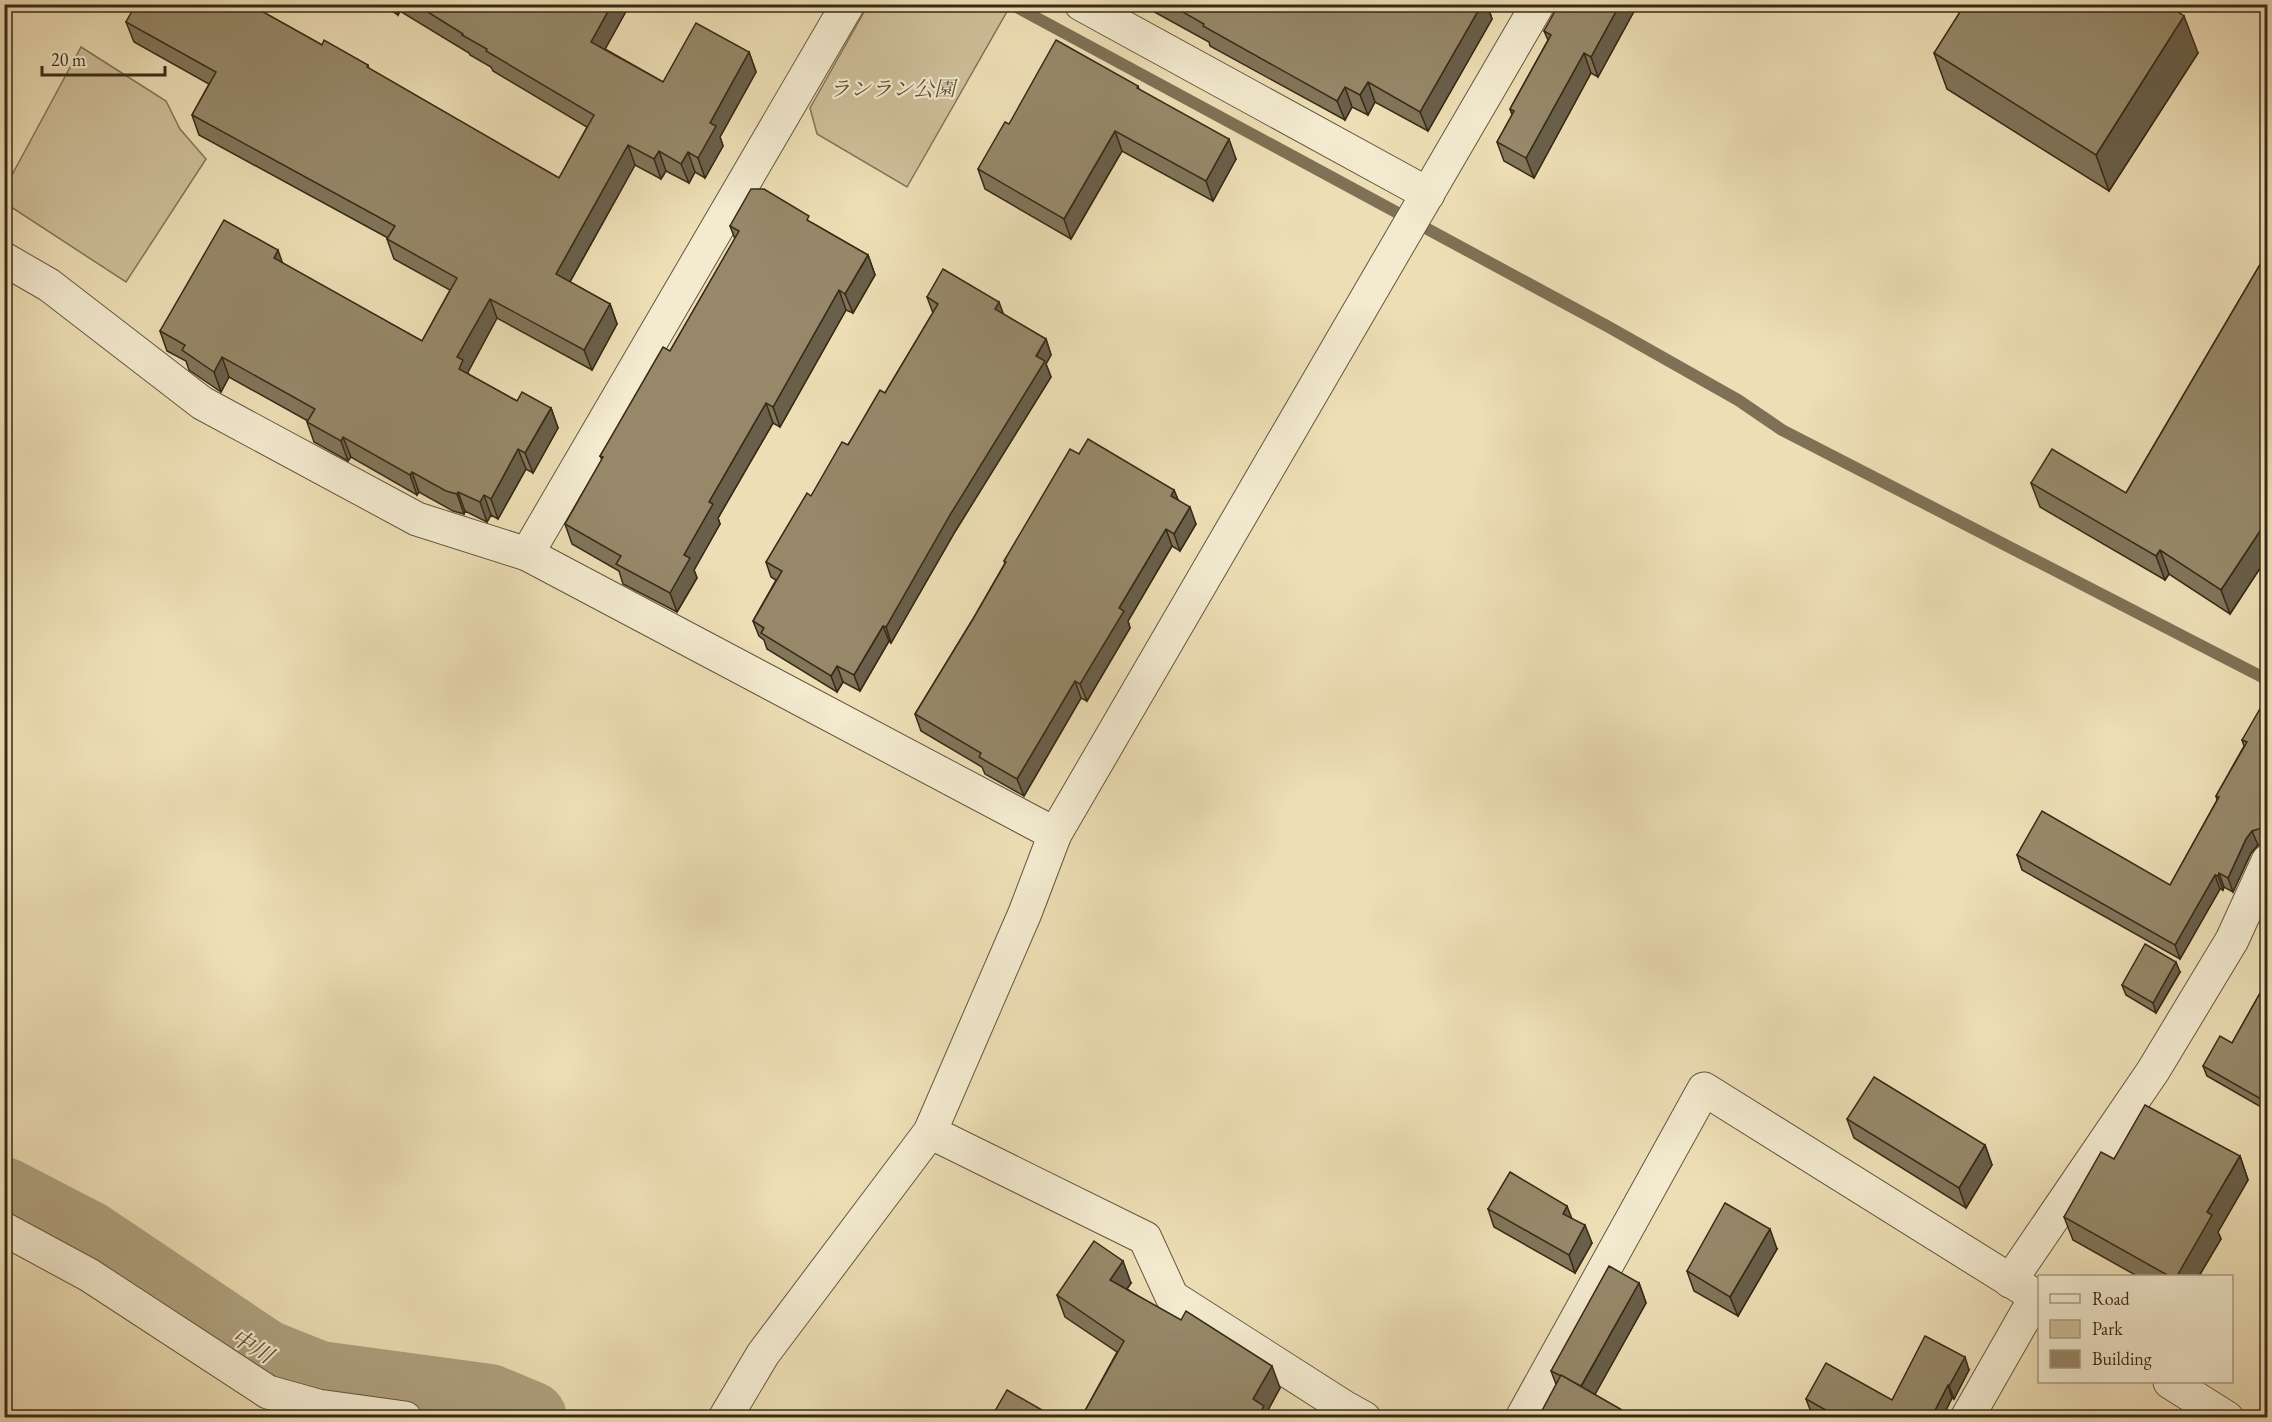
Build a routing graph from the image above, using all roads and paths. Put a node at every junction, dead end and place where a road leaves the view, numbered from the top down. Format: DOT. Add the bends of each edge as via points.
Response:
graph roads {
  1 [pos="848,4"];
  2 [pos="1081,4"];
  3 [pos="1538,4"];
  4 [pos="1416,214"];
  5 [pos="4,259"];
  6 [pos="527,554"];
  7 [pos="1055,834"];
  8 [pos="2268,861"];
  9 [pos="930,1132"];
  10 [pos="4,1229"];
  11 [pos="2028,1292"];
  12 [pos="2172,1383"];
  13 [pos="405,1418"];
  14 [pos="725,1418"];
  15 [pos="1364,1418"];
  16 [pos="1522,1418"];
  17 [pos="1967,1418"];
  18 [pos="2227,1418"];
  1 -- 6 [label="street"];
  2 -- 4 [label="street"];
  3 -- 4 [label="street"];
  4 -- 7 [label="street"];
  5 -- 6 [label="street" via="49,285 202,403 417,519"];
  6 -- 7 [label="street"];
  7 -- 9 [label="street"];
  8 -- 11 [label="street" via="2232,940"];
  9 -- 14 [label="street" via="763,1353"];
  9 -- 15 [label="street" via="1145,1238 1172,1297"];
  10 -- 13 [label="street" via="89,1275 268,1392 318,1406"];
  11 -- 16 [label="street" via="1704,1089"];
  11 -- 17 [label="street"];
  12 -- 18 [label="street"];
}
